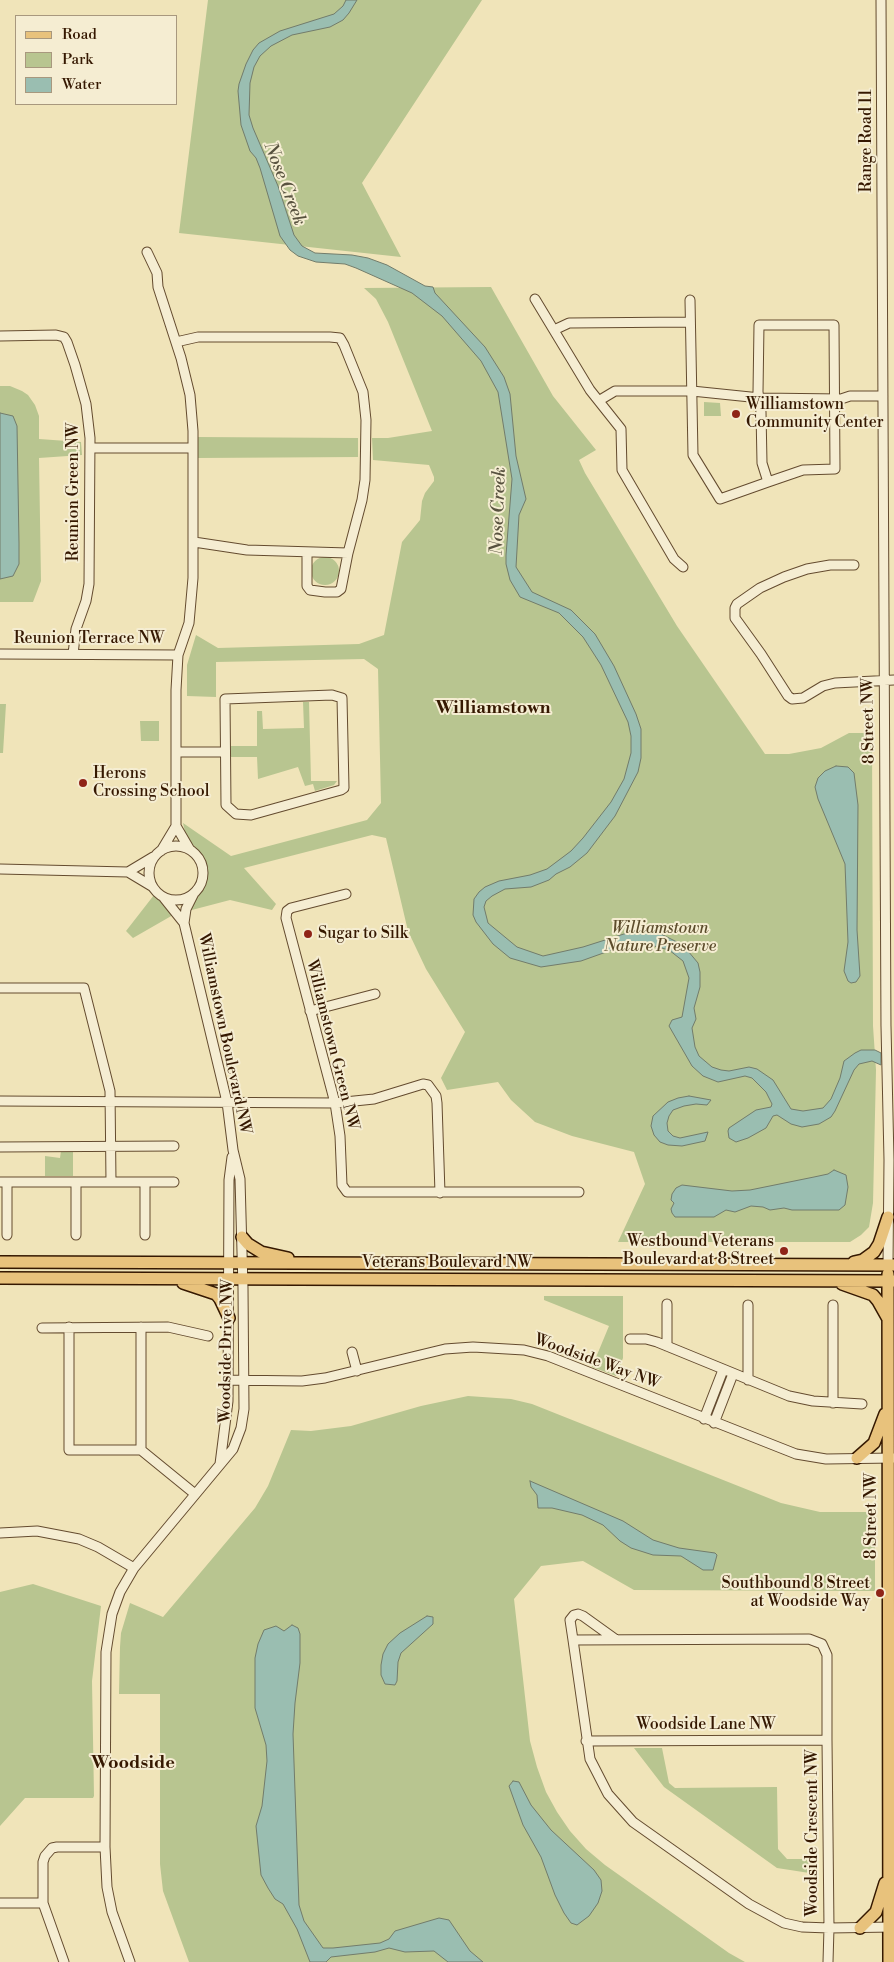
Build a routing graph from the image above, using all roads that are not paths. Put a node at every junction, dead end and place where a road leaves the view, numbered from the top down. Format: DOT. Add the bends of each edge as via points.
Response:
graph roads {
  1 [pos="881,0"];
  2 [pos="147,252"];
  3 [pos="883,281"];
  4 [pos="534,299"];
  5 [pos="690,300"];
  6 [pos="690,322"];
  7 [pos="554,330"];
  8 [pos="0,336"];
  9 [pos="176,342"];
  10 [pos="692,391"];
  11 [pos="760,398"];
  12 [pos="838,399"];
  13 [pos="883,399"];
  14 [pos="600,400"];
  15 [pos="90,448"];
  16 [pos="194,448"];
  17 [pos="768,482"];
  18 [pos="194,542"];
  19 [pos="306,552"];
  20 [pos="348,553"];
  21 [pos="854,565"];
  22 [pos="683,567"];
  23 [pos="0,654"];
  24 [pos="73,654"];
  25 [pos="178,655"];
  26 [pos="889,680"];
  27 [pos="176,752"];
  28 [pos="225,752"];
  29 [pos="176,826"];
  30 [pos="190,850"];
  31 [pos="159,853"];
  32 [pos="0,869"];
  33 [pos="128,872"];
  34 [pos="155,889"];
  35 [pos="194,893"];
  36 [pos="346,894"];
  37 [pos="163,896"];
  38 [pos="184,923"];
  39 [pos="0,988"];
  40 [pos="375,994"];
  41 [pos="890,995"];
  42 [pos="310,1011"];
  43 [pos="0,1101"];
  44 [pos="110,1102"];
  45 [pos="227,1102"];
  46 [pos="335,1103"];
  47 [pos="111,1146"];
  48 [pos="174,1146"];
  49 [pos="0,1147"];
  50 [pos="234,1150"];
  51 [pos="889,1160"];
  52 [pos="894,1171"];
  53 [pos="4,1182"];
  54 [pos="76,1182"];
  55 [pos="111,1182"];
  56 [pos="145,1182"];
  57 [pos="174,1182"];
  58 [pos="579,1192"];
  59 [pos="440,1193"];
  60 [pos="888,1217"];
  61 [pos="7,1235"];
  62 [pos="76,1235"];
  63 [pos="146,1236"];
  64 [pos="242,1237"];
  65 [pos="0,1262"];
  66 [pos="229,1263"];
  67 [pos="243,1263"];
  68 [pos="309,1263"];
  69 [pos="843,1265"];
  70 [pos="891,1265"];
  71 [pos="0,1278"];
  72 [pos="159,1278"];
  73 [pos="229,1279"];
  74 [pos="243,1279"];
  75 [pos="833,1281"];
  76 [pos="891,1281"];
  77 [pos="667,1304"];
  78 [pos="748,1305"];
  79 [pos="833,1306"];
  80 [pos="229,1318"];
  81 [pos="888,1320"];
  82 [pos="69,1327"];
  83 [pos="141,1327"];
  84 [pos="42,1328"];
  85 [pos="208,1336"];
  86 [pos="630,1339"];
  87 [pos="666,1346"];
  88 [pos="352,1352"];
  89 [pos="722,1370"];
  90 [pos="358,1371"];
  91 [pos="733,1374"];
  92 [pos="228,1380"];
  93 [pos="244,1380"];
  94 [pos="748,1380"];
  95 [pos="833,1402"];
  96 [pos="862,1404"];
  97 [pos="888,1406"];
  98 [pos="704,1419"];
  99 [pos="714,1423"];
  100 [pos="141,1450"];
  101 [pos="857,1458"];
  102 [pos="891,1458"];
  103 [pos="220,1464"];
  104 [pos="195,1494"];
  105 [pos="0,1532"];
  106 [pos="134,1568"];
  107 [pos="615,1639"];
  108 [pos="573,1640"];
  109 [pos="827,1740"];
  110 [pos="586,1741"];
  111 [pos="105,1847"];
  112 [pos="889,1870"];
  113 [pos="0,1903"];
  114 [pos="43,1903"];
  115 [pos="892,1927"];
  116 [pos="828,1928"];
  117 [pos="860,1928"];
  118 [pos="64,1962"];
  119 [pos="130,1962"];
  120 [pos="828,1962"];
  121 [pos="889,1962"];
  1 -- 3 [label="street, Range Road 11"];
  2 -- 9 [label="street" via="157,273 158,287"];
  3 -- 13 [label="street, 8 Street NW"];
  4 -- 7 [label="street"];
  5 -- 6 [label="street"];
  6 -- 7 [label="street" via="569,323"];
  6 -- 10 [label="street"];
  7 -- 14 [label="street" via="590,390"];
  8 -- 15 [label="street, Reunion Green NW" via="64,337 86,404"];
  9 -- 16 [label="street" via="190,395"];
  9 -- 20 [label="street" via="198,336 340,338 363,392 366,420 365,480"];
  10 -- 11 [label="street"];
  10 -- 14 [label="street" via="614,391"];
  10 -- 17 [label="street" via="693,455 720,499"];
  11 -- 12 [label="street"];
  11 -- 12 [label="street" via="759,325 834,325"];
  11 -- 17 [label="street" via="762,463"];
  12 -- 13 [label="street"];
  12 -- 17 [label="street" via="835,469 803,470"];
  13 -- 26 [label="street, 8 Street NW"];
  14 -- 22 [label="street" via="621,429 622,470 674,559"];
  15 -- 16 [label="street"];
  15 -- 24 [label="street, Reunion Green NW" via="89,584 76,629"];
  16 -- 18 [label="street"];
  18 -- 19 [label="street" via="247,550"];
  18 -- 25 [label="street" via="189,623"];
  19 -- 20 [label="street"];
  19 -- 20 [label="street" via="307,586 310,590 325,592 340,589"];
  21 -- 26 [label="street" via="822,566 784,576 737,604 735,618 792,699 803,698 835,683"];
  23 -- 24 [label="street, Reunion Terrace NW"];
  24 -- 25 [label="street, Reunion Terrace NW"];
  25 -- 27 [label="street"];
  26 -- 41 [label="street, 8 Street NW"];
  27 -- 28 [label="street"];
  27 -- 29 [label="street"];
  28 -- 28 [label="street" via="226,804 236,814 251,815 341,790 344,788 342,698 332,695 225,699"];
  29 -- 30 [label="street"];
  29 -- 31 [label="street"];
  30 -- 31 [label="street" via="174,846"];
  30 -- 35 [label="street" via="198,857 203,873"];
  31 -- 33 [label="street"];
  31 -- 34 [label="street" via="150,866 149,875"];
  32 -- 33 [label="street"];
  33 -- 34 [label="street"];
  34 -- 37 [label="street"];
  35 -- 37 [label="street" via="178,900"];
  35 -- 38 [label="street, Williamstown Boulevard NW" via="186,909"];
  36 -- 42 [label="street, Williamstown Green NW" via="287,911 287,924"];
  37 -- 38 [label="street, Williamstown Boulevard NW"];
  38 -- 45 [label="street, Williamstown Boulevard NW"];
  39 -- 44 [label="street" via="84,988"];
  40 -- 42 [label="street"];
  41 -- 51 [label="street, 8 Street NW" via="886,1051"];
  42 -- 46 [label="street, Williamstown Green NW"];
  43 -- 44 [label="street"];
  44 -- 45 [label="street"];
  44 -- 47 [label="street"];
  45 -- 46 [label="street"];
  45 -- 50 [label="street, Williamstown Boulevard NW"];
  46 -- 59 [label="street, Williamstown Green NW" via="342,1185 347,1192"];
  46 -- 59 [label="street" via="374,1099 428,1085 437,1103"];
  47 -- 48 [label="street"];
  47 -- 49 [label="street"];
  47 -- 55 [label="street"];
  50 -- 64 [label="street, Williamstown Boulevard NW" via="240,1180"];
  50 -- 66 [label="street, Williamstown Boulevard NW" via="229,1180"];
  51 -- 52 [label="street, 8 Street NW"];
  51 -- 60 [label="street, 8 Street NW"];
  53 -- 54 [label="street"];
  53 -- 61 [label="street"];
  54 -- 55 [label="street"];
  54 -- 62 [label="street"];
  55 -- 56 [label="street"];
  56 -- 57 [label="street"];
  56 -- 63 [label="street"];
  58 -- 59 [label="street, Williamstown Green NW"];
  60 -- 69 [label="main road" via="874,1252 863,1260"];
  60 -- 70 [label="street, 8 Street NW"];
  64 -- 67 [label="street, Williamstown Boulevard NW"];
  64 -- 68 [label="main road" via="261,1252"];
  65 -- 66 [label="main road, Veterans Boulevard NW"];
  66 -- 67 [label="main road, Veterans Boulevard NW"];
  66 -- 73 [label="street, Woodside Drive NW"];
  67 -- 68 [label="main road, Veterans Boulevard NW"];
  67 -- 74 [label="street, Woodside Drive NW"];
  68 -- 69 [label="main road, Veterans Boulevard NW"];
  69 -- 70 [label="main road, Veterans Boulevard NW"];
  70 -- 76 [label="main road, 8 Street NW"];
  71 -- 72 [label="main road, Veterans Boulevard NW"];
  72 -- 73 [label="main road, Veterans Boulevard NW"];
  72 -- 80 [label="main road" via="216,1294"];
  73 -- 74 [label="main road, Veterans Boulevard NW"];
  73 -- 80 [label="street, Woodside Drive NW"];
  74 -- 75 [label="main road, Veterans Boulevard NW"];
  74 -- 93 [label="street, Woodside Drive NW"];
  75 -- 76 [label="main road, Veterans Boulevard NW"];
  75 -- 81 [label="main road" via="873,1295"];
  76 -- 81 [label="main road, 8 Street NW"];
  77 -- 87 [label="street"];
  78 -- 94 [label="street"];
  79 -- 95 [label="street"];
  80 -- 92 [label="street, Woodside Drive NW"];
  81 -- 97 [label="main road, 8 Street NW"];
  82 -- 83 [label="street"];
  82 -- 84 [label="street"];
  82 -- 100 [label="street" via="69,1450"];
  83 -- 85 [label="street" via="168,1326"];
  83 -- 100 [label="street"];
  86 -- 87 [label="street" via="650,1340"];
  87 -- 89 [label="street"];
  88 -- 90 [label="street"];
  89 -- 91 [label="street"];
  89 -- 98 [label="street"];
  90 -- 93 [label="street, Woodside Way NW" via="302,1380"];
  90 -- 98 [label="street, Woodside Way NW" via="445,1350 473,1347 524,1350 548,1356"];
  91 -- 94 [label="street"];
  91 -- 99 [label="street"];
  92 -- 93 [label="street, Woodside Way NW"];
  92 -- 103 [label="street, Woodside Drive NW"];
  93 -- 103 [label="street, Woodside Drive NW" via="242,1428 233,1449"];
  94 -- 95 [label="street" via="789,1396"];
  95 -- 96 [label="street"];
  97 -- 101 [label="main road" via="876,1439"];
  97 -- 102 [label="main road, 8 Street NW"];
  98 -- 99 [label="street, Woodside Way NW"];
  99 -- 101 [label="street, Woodside Way NW" via="796,1454"];
  100 -- 104 [label="street"];
  101 -- 102 [label="street, Woodside Way NW"];
  102 -- 112 [label="main road, 8 Street NW"];
  103 -- 104 [label="street, Woodside Drive NW"];
  104 -- 106 [label="street, Woodside Drive NW"];
  105 -- 106 [label="street" via="37,1531 78,1539"];
  106 -- 111 [label="street, Woodside Drive NW" via="112,1614 106,1652"];
  107 -- 108 [label="street, Woodside Crescent NW"];
  107 -- 108 [label="street, Woodside Crescent NW" via="578,1614 570,1620"];
  107 -- 109 [label="street, Woodside Crescent NW" via="817,1640 827,1655"];
  108 -- 110 [label="street, Woodside Crescent NW"];
  109 -- 110 [label="street, Woodside Lane NW"];
  109 -- 116 [label="street, Woodside Crescent NW"];
  110 -- 116 [label="street, Woodside Crescent NW" via="590,1759 608,1794 633,1822 769,1916 802,1927"];
  111 -- 114 [label="street" via="57,1847 48,1852 43,1862"];
  111 -- 119 [label="street, Woodside Drive NW" via="112,1912"];
  112 -- 115 [label="main road, 8 Street NW"];
  112 -- 117 [label="main road" via="876,1912"];
  113 -- 114 [label="street"];
  114 -- 118 [label="street"];
  115 -- 117 [label="street"];
  115 -- 121 [label="main road, 8 Street NW"];
  116 -- 117 [label="street"];
  116 -- 120 [label="street"];
}
